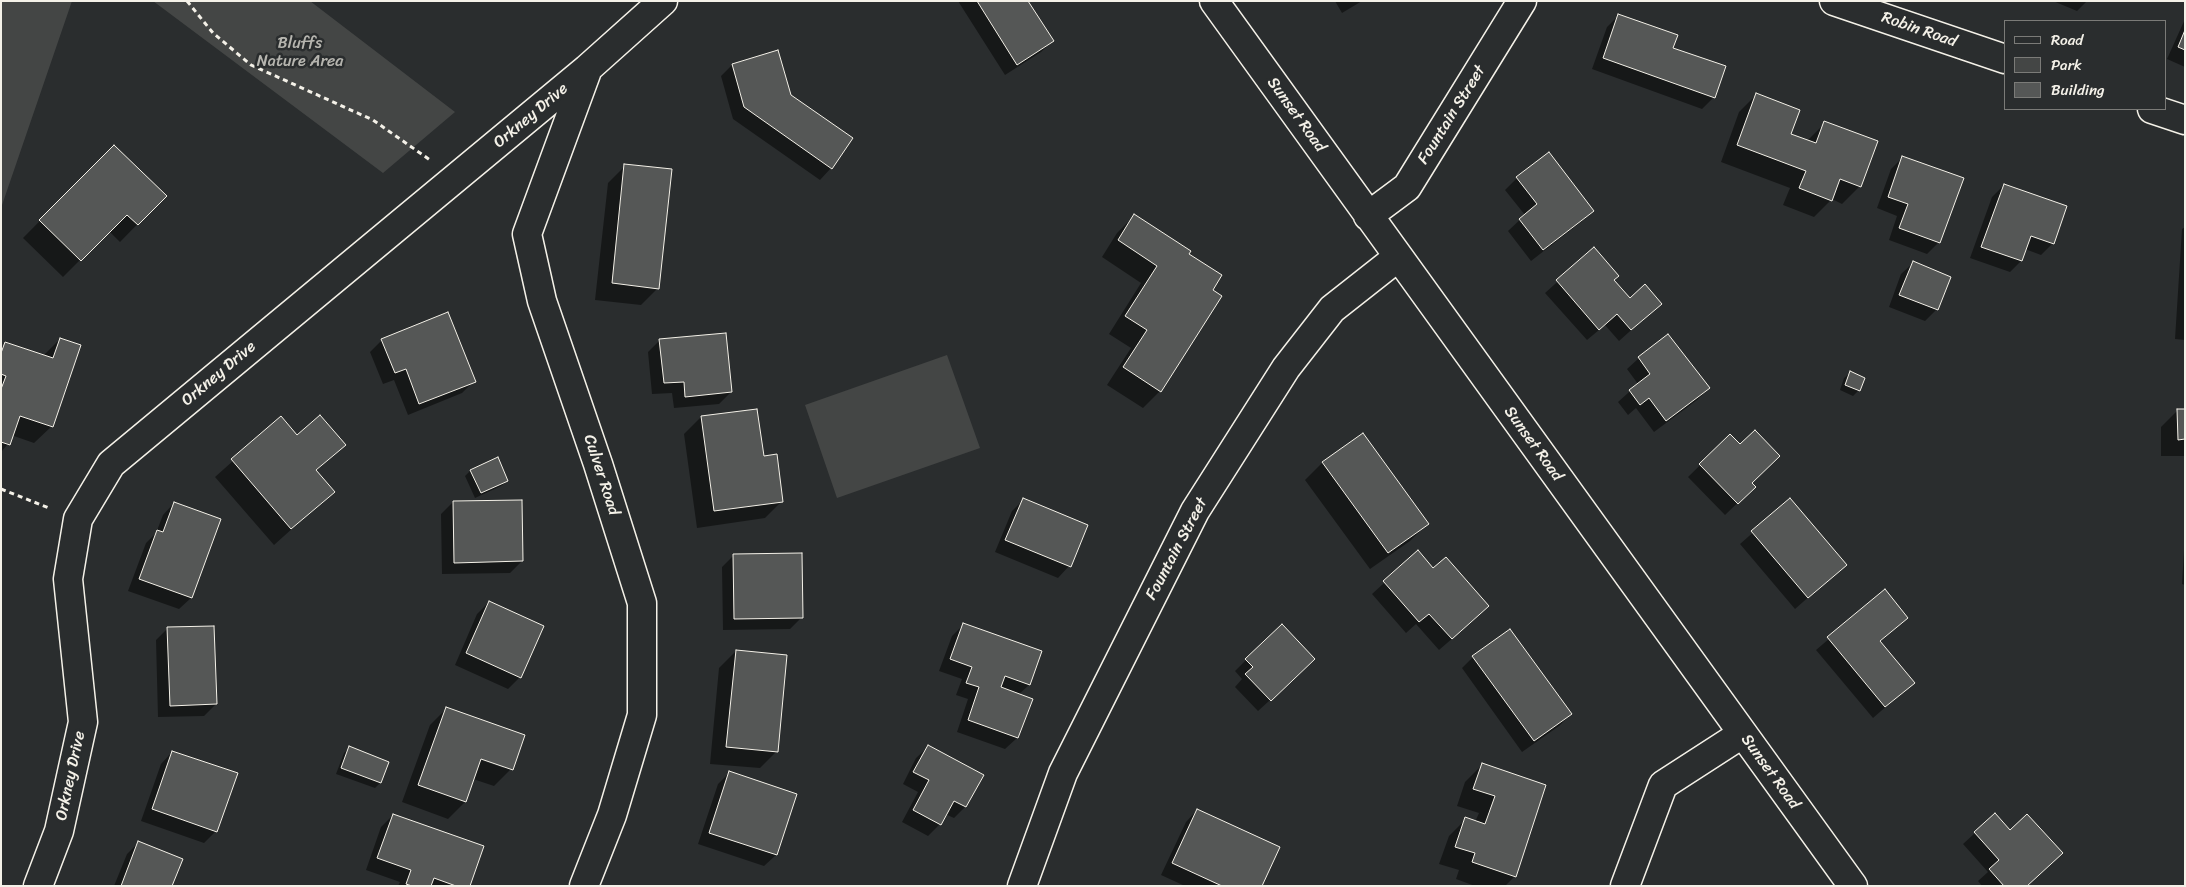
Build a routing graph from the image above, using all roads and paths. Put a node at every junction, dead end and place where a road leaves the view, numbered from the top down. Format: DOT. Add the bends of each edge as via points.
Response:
graph roads {
  1 [pos="187,1"];
  2 [pos="663,1"];
  3 [pos="1214,1"];
  4 [pos="1522,1"];
  5 [pos="1834,1"];
  6 [pos="2004,59"];
  7 [pos="587,69"];
  8 [pos="2155,110"];
  9 [pos="2185,120"];
  10 [pos="456,178"];
  11 [pos="1368,216"];
  12 [pos="1398,256"];
  13 [pos="1,489"];
  14 [pos="78,519"];
  15 [pos="1742,734"];
  16 [pos="38,886"];
  17 [pos="584,886"];
  18 [pos="1022,886"];
  19 [pos="1625,886"];
  20 [pos="1853,886"];
  1 -- 10 [label="path" via="213,32 250,65 373,120"];
  2 -- 7 [label="street, Orkney Drive"];
  3 -- 11 [label="street, Sunset Road"];
  4 -- 11 [label="street, Fountain Street" via="1407,187"];
  5 -- 6 [label="street, Robin Road"];
  7 -- 10 [label="street, Orkney Drive"];
  7 -- 17 [label="street, Culver Road" via="527,234 542,301 642,603 642,715 612,815"];
  8 -- 9 [label="street"];
  10 -- 14 [label="street, Orkney Drive" via="111,464"];
  11 -- 12 [label="street, Sunset Road"];
  12 -- 15 [label="street, Sunset Road"];
  12 -- 18 [label="street, Fountain Street" via="1332,309 1286,368 1195,511 1063,773"];
  13 -- 14 [label="path"];
  14 -- 16 [label="street, Orkney Drive" via="68,579 83,722 59,831"];
  15 -- 19 [label="street" via="1662,785"];
  15 -- 20 [label="street, Sunset Road"];
}
